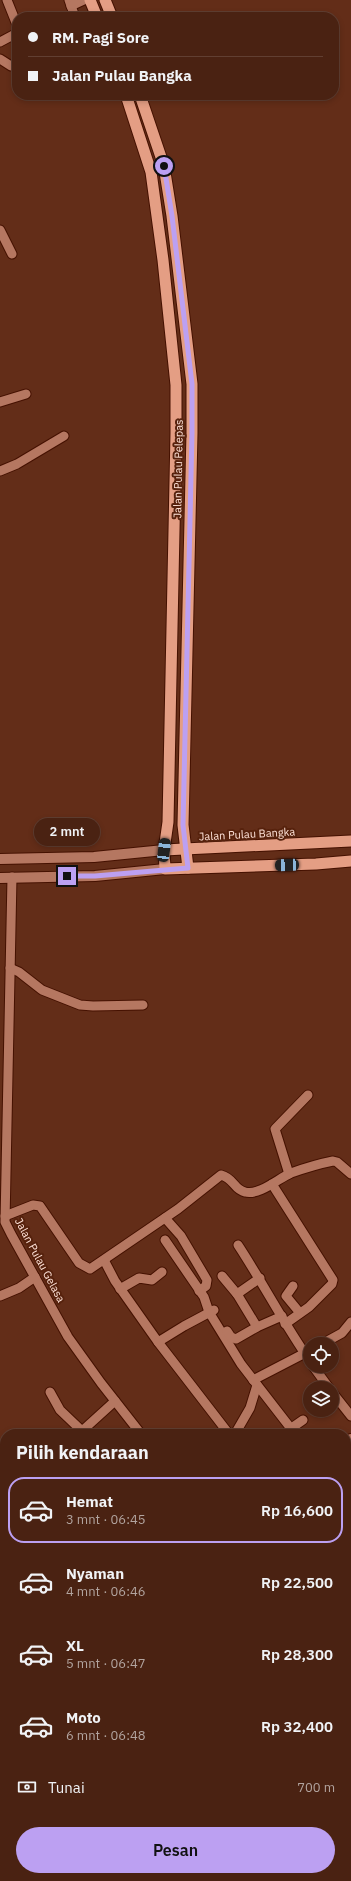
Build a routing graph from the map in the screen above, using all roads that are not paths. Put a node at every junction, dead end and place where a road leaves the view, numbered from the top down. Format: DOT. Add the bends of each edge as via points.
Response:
graph roads {
  1 [pos="7,0"];
  2 [pos="84,0"];
  3 [pos="90,0"];
  4 [pos="105,0"];
  5 [pos="70,3"];
  6 [pos="12,12"];
  7 [pos="92,12"];
  8 [pos="110,12"];
  9 [pos="12,36"];
  10 [pos="0,42"];
  11 [pos="0,59"];
  12 [pos="12,66"];
  13 [pos="128,100"];
  14 [pos="142,100"];
  15 [pos="0,232"];
  16 [pos="12,254"];
  17 [pos="26,394"];
  18 [pos="0,402"];
  19 [pos="64,436"];
  20 [pos="0,472"];
  21 [pos="351,841"];
  22 [pos="164,850"];
  23 [pos="186,850"];
  24 [pos="0,859"];
  25 [pos="351,861"];
  26 [pos="188,868"];
  27 [pos="166,869"];
  28 [pos="12,877"];
  29 [pos="0,878"];
  30 [pos="10,968"];
  31 [pos="143,1005"];
  32 [pos="308,1095"];
  33 [pos="289,1174"];
  34 [pos="351,1174"];
  35 [pos="272,1184"];
  36 [pos="5,1216"];
  37 [pos="165,1218"];
  38 [pos="165,1240"];
  39 [pos="238,1245"];
  40 [pos="104,1260"];
  41 [pos="162,1272"];
  42 [pos="222,1276"];
  43 [pos="35,1277"];
  44 [pos="260,1278"];
  45 [pos="293,1286"];
  46 [pos="120,1289"];
  47 [pos="199,1292"];
  48 [pos="237,1294"];
  49 [pos="0,1296"];
  50 [pos="209,1312"];
  51 [pos="300,1313"];
  52 [pos="284,1320"];
  53 [pos="351,1322"];
  54 [pos="257,1327"];
  55 [pos="334,1337"];
  56 [pos="158,1342"];
  57 [pos="303,1346"];
  58 [pos="303,1354"];
  59 [pos="255,1382"];
  60 [pos="50,1392"];
  61 [pos="115,1401"];
  62 [pos="339,1401"];
  63 [pos="351,1416"];
  64 [pos="303,1420"];
  65 [pos="79,1429"];
  66 [pos="87,1429"];
  67 [pos="137,1429"];
  68 [pos="225,1429"];
  69 [pos="238,1429"];
  1 -- 6 [label="street"];
  2 -- 5 [label="street"];
  3 -- 7 [label="highway"];
  4 -- 8 [label="highway"];
  9 -- 10 [label="street"];
  11 -- 12 [label="street"];
  13 -- 22 [label="highway, Jalan Pulau Pelepas" via="151,172 176,385 168,814"];
  14 -- 23 [label="highway, Jalan Pulau Pelepas" via="164,166 192,384 183,825"];
  15 -- 16 [label="street"];
  17 -- 18 [label="street"];
  19 -- 20 [label="street"];
  21 -- 23 [label="highway, Jalan Pulau Bangka"];
  22 -- 23 [label="highway, Jalan Pulau Bangka"];
  22 -- 24 [label="main road, Jalan Pulau Bangka" via="94,857"];
  22 -- 27 [label="highway, Jalan Pulau Pelepas"];
  23 -- 26 [label="highway, Jalan Pulau Pelepas"];
  25 -- 26 [label="highway"];
  26 -- 27 [label="highway"];
  27 -- 28 [label="main road" via="95,876"];
  28 -- 29 [label="main road"];
  28 -- 30 [label="street, Jalan Pulau Gelasa"];
  30 -- 31 [label="street" via="42,990 80,1004"];
  30 -- 36 [label="street, Jalan Pulau Gelasa"];
  32 -- 33 [label="street" via="275,1129"];
  33 -- 34 [label="street" via="333,1161"];
  33 -- 35 [label="street"];
  35 -- 37 [label="street" via="245,1192 230,1178 221,1176"];
  35 -- 51 [label="street" via="333,1280 332,1284"];
  36 -- 40 [label="street" via="33,1205 40,1206 79,1263 90,1269"];
  36 -- 43 [label="street, Jalan Pulau Gelasa" via="5,1222"];
  37 -- 40 [label="street"];
  37 -- 47 [label="street" via="181,1236 207,1280 206,1286"];
  38 -- 47 [label="street"];
  39 -- 44 [label="street"];
  40 -- 46 [label="street"];
  41 -- 46 [label="street" via="152,1280 139,1278"];
  42 -- 48 [label="street"];
  43 -- 49 [label="street" via="19,1288"];
  43 -- 61 [label="street, Jalan Pulau Gelasa" via="68,1337"];
  44 -- 48 [label="street"];
  44 -- 52 [label="street"];
  45 -- 51 [label="street" via="286,1296"];
  46 -- 56 [label="street"];
  47 -- 50 [label="street"];
  48 -- 54 [label="street"];
  50 -- 54 [label="street" via="214,1310 233,1339"];
  50 -- 56 [label="street"];
  50 -- 59 [label="street"];
  51 -- 52 [label="street"];
  52 -- 54 [label="street"];
  52 -- 57 [label="street"];
  53 -- 55 [label="street"];
  56 -- 68 [label="street"];
  58 -- 59 [label="street"];
  59 -- 64 [label="street" via="288,1426 293,1427"];
  59 -- 69 [label="street" via="250,1408"];
  60 -- 65 [label="street" via="60,1410"];
  61 -- 66 [label="street"];
  61 -- 67 [label="street, Jalan Pulau Gelasa"];
  62 -- 63 [label="street"];
}
